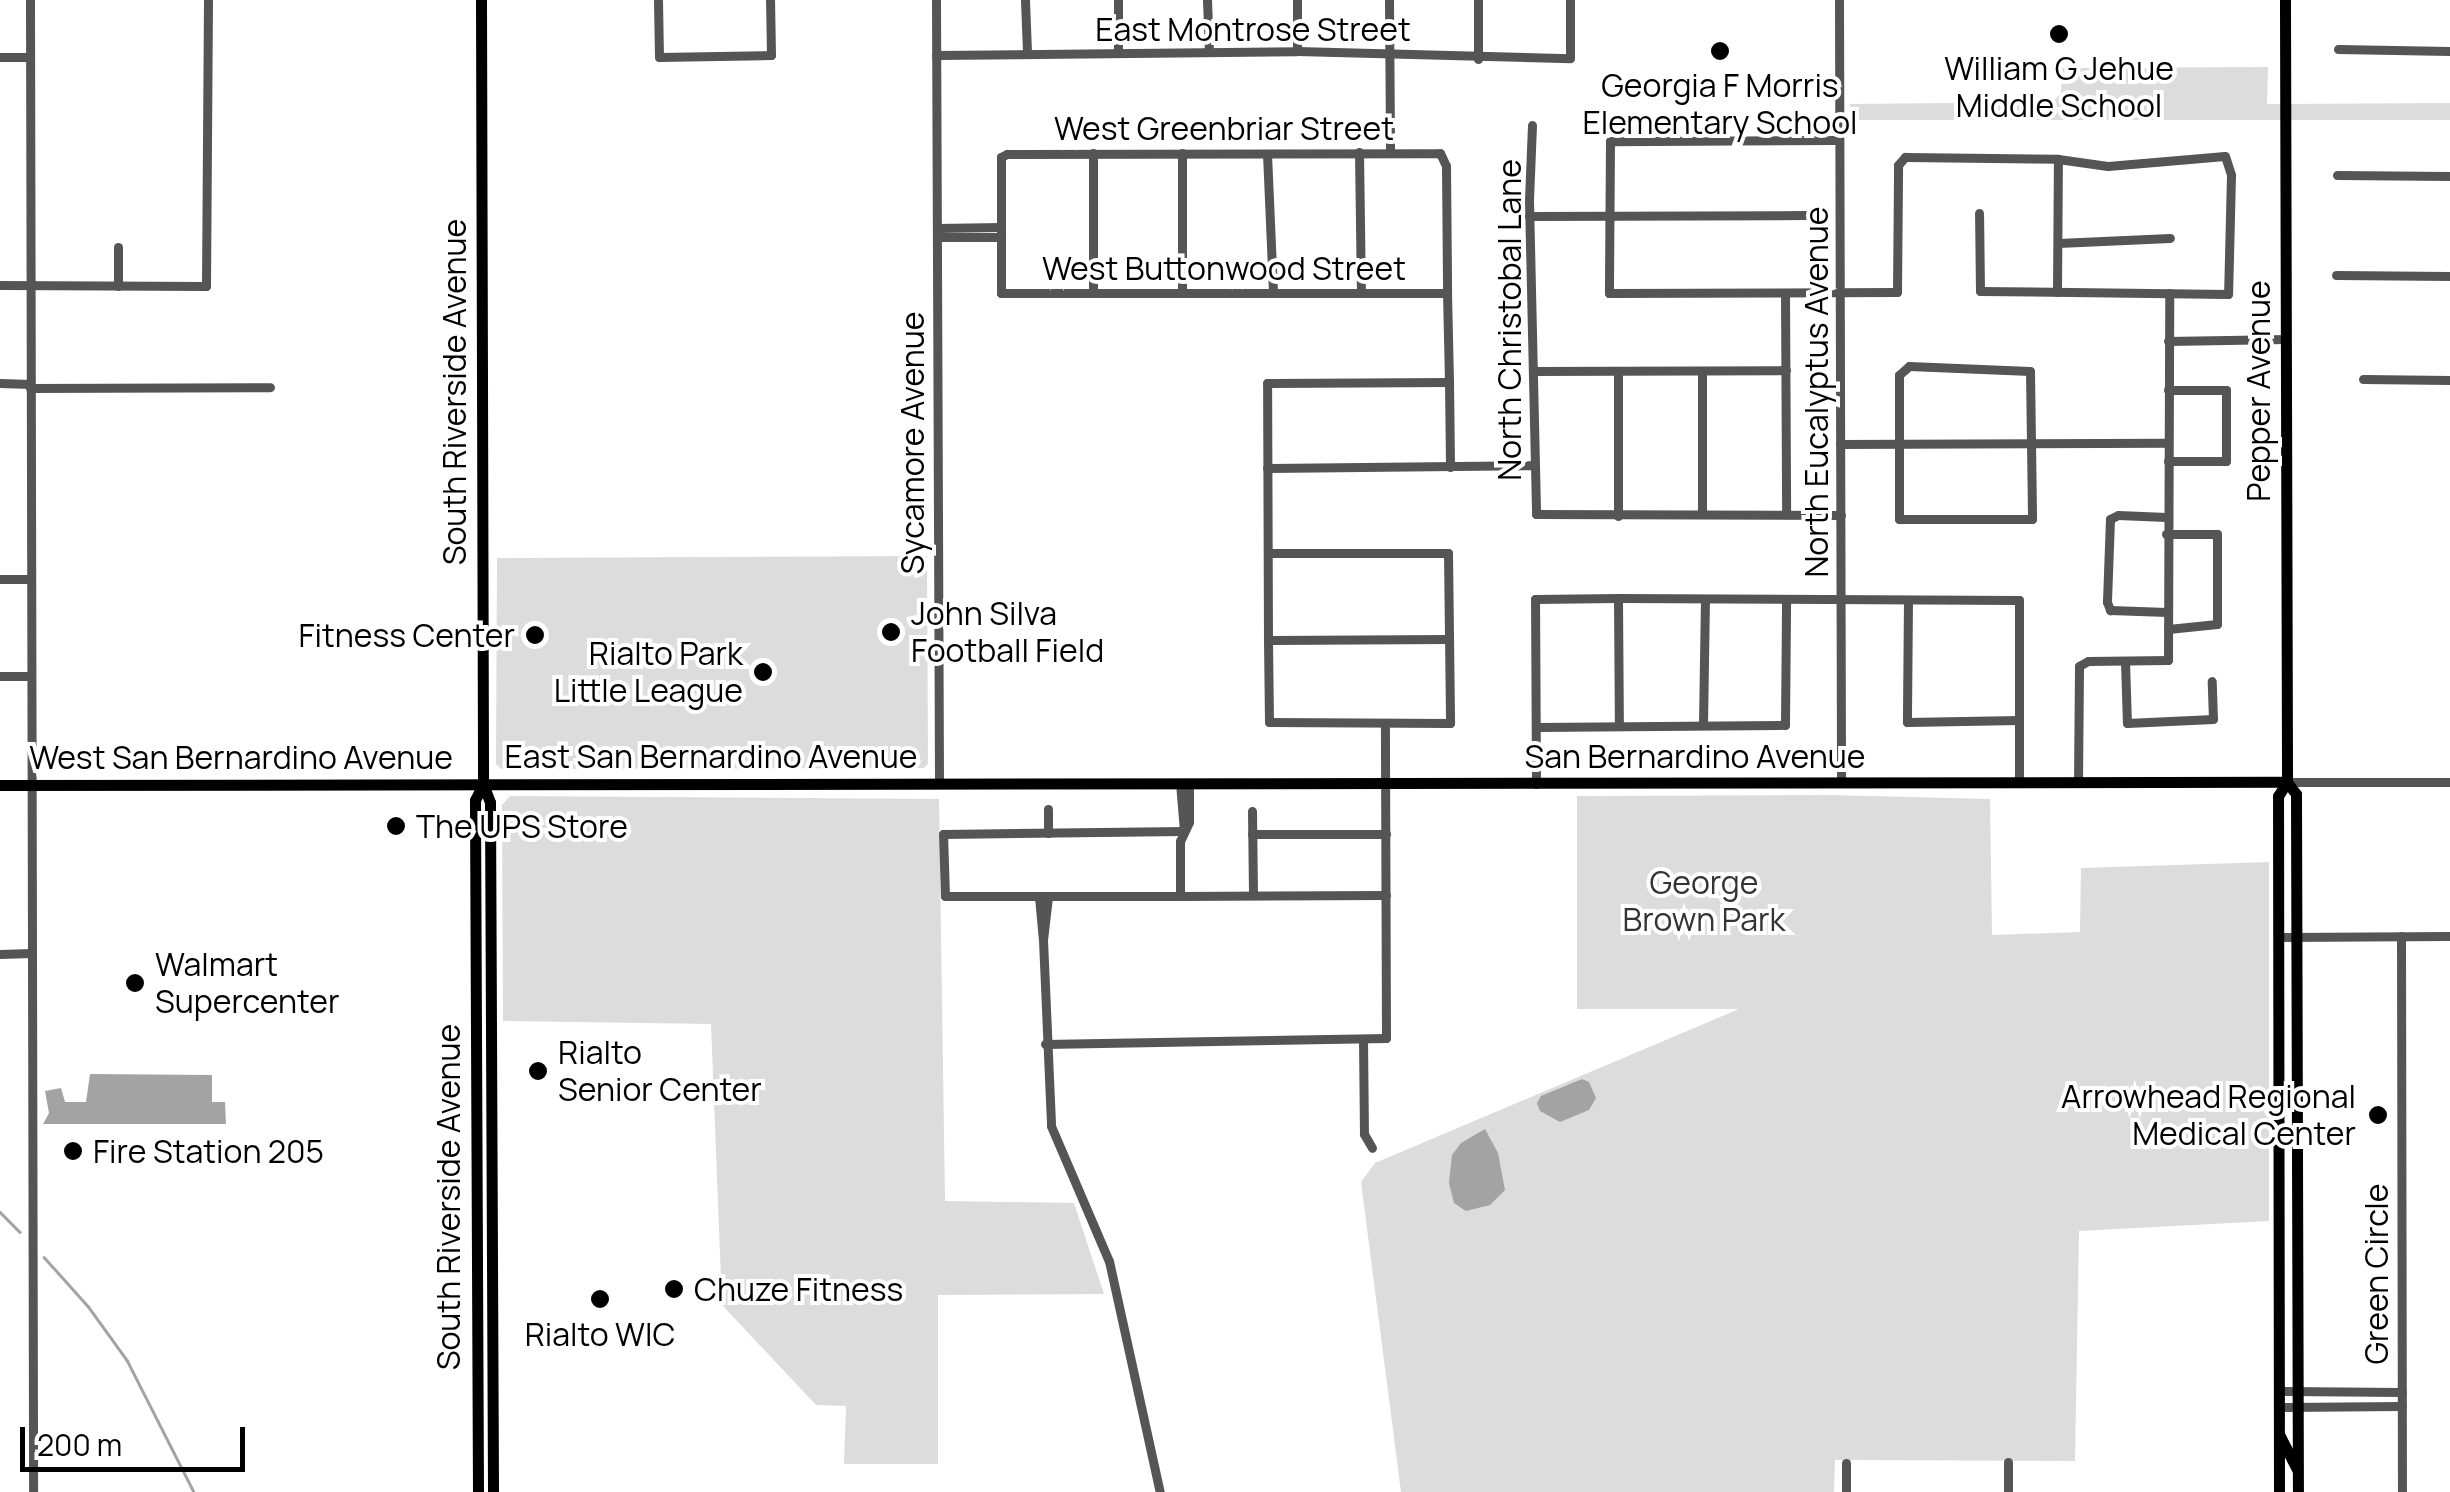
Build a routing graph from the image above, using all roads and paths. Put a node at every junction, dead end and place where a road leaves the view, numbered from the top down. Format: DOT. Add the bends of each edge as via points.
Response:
graph roads {
  1 [pos="30,0"];
  2 [pos="208,0"];
  3 [pos="481,0"];
  4 [pos="658,0"];
  5 [pos="770,0"];
  6 [pos="936,0"];
  7 [pos="1026,0"];
  8 [pos="1118,0"];
  9 [pos="1208,0"];
  10 [pos="1297,0"];
  11 [pos="1388,0"];
  12 [pos="1478,0"];
  13 [pos="1570,0"];
  14 [pos="1839,0"];
  15 [pos="2285,0"];
  16 [pos="2338,50"];
  17 [pos="1208,51"];
  18 [pos="2450,51"];
  19 [pos="1118,52"];
  20 [pos="1297,52"];
  21 [pos="1390,52"];
  22 [pos="936,54"];
  23 [pos="1027,54"];
  24 [pos="0,57"];
  25 [pos="30,57"];
  26 [pos="1478,59"];
  27 [pos="1532,125"];
  28 [pos="1839,140"];
  29 [pos="1390,151"];
  30 [pos="1359,152"];
  31 [pos="1093,153"];
  32 [pos="1182,153"];
  33 [pos="1268,154"];
  34 [pos="2058,159"];
  35 [pos="2337,174"];
  36 [pos="2450,176"];
  37 [pos="1979,213"];
  38 [pos="1529,216"];
  39 [pos="1609,216"];
  40 [pos="1807,216"];
  41 [pos="937,232"];
  42 [pos="1001,232"];
  43 [pos="2170,238"];
  44 [pos="2058,243"];
  45 [pos="118,247"];
  46 [pos="2336,275"];
  47 [pos="2450,276"];
  48 [pos="0,285"];
  49 [pos="29,285"];
  50 [pos="118,286"];
  51 [pos="1093,291"];
  52 [pos="1182,292"];
  53 [pos="2057,292"];
  54 [pos="1273,293"];
  55 [pos="1362,293"];
  56 [pos="1448,293"];
  57 [pos="1785,293"];
  58 [pos="2169,293"];
  59 [pos="1842,294"];
  60 [pos="2286,340"];
  61 [pos="2168,341"];
  62 [pos="1702,370"];
  63 [pos="1786,370"];
  64 [pos="1533,371"];
  65 [pos="1618,371"];
  66 [pos="2363,379"];
  67 [pos="2450,380"];
  68 [pos="1448,382"];
  69 [pos="0,384"];
  70 [pos="30,386"];
  71 [pos="270,387"];
  72 [pos="2168,390"];
  73 [pos="2031,443"];
  74 [pos="2168,443"];
  75 [pos="1840,444"];
  76 [pos="1899,444"];
  77 [pos="2168,461"];
  78 [pos="1535,465"];
  79 [pos="1450,467"];
  80 [pos="1268,468"];
  81 [pos="1702,513"];
  82 [pos="1786,513"];
  83 [pos="1841,514"];
  84 [pos="1618,516"];
  85 [pos="2166,517"];
  86 [pos="2166,534"];
  87 [pos="1268,553"];
  88 [pos="0,579"];
  89 [pos="30,579"];
  90 [pos="1618,598"];
  91 [pos="1705,598"];
  92 [pos="1786,598"];
  93 [pos="1841,600"];
  94 [pos="1908,600"];
  95 [pos="2167,612"];
  96 [pos="2168,629"];
  97 [pos="1449,639"];
  98 [pos="1268,640"];
  99 [pos="2125,661"];
  100 [pos="0,676"];
  101 [pos="30,676"];
  102 [pos="2212,681"];
  103 [pos="2020,720"];
  104 [pos="1386,723"];
  105 [pos="1704,725"];
  106 [pos="1618,726"];
  107 [pos="1536,727"];
  108 [pos="2287,782"];
  109 [pos="2450,782"];
  110 [pos="940,783"];
  111 [pos="1185,783"];
  112 [pos="1841,783"];
  113 [pos="2019,783"];
  114 [pos="2078,783"];
  115 [pos="483,784"];
  116 [pos="1386,784"];
  117 [pos="1536,784"];
  118 [pos="0,785"];
  119 [pos="30,785"];
  120 [pos="1048,809"];
  121 [pos="1252,811"];
  122 [pos="1184,832"];
  123 [pos="1048,833"];
  124 [pos="1252,834"];
  125 [pos="1386,834"];
  126 [pos="1253,895"];
  127 [pos="1386,895"];
  128 [pos="1180,896"];
  129 [pos="1043,897"];
  130 [pos="2401,936"];
  131 [pos="2450,936"];
  132 [pos="2279,937"];
  133 [pos="2297,937"];
  134 [pos="31,953"];
  135 [pos="0,954"];
  136 [pos="1364,1038"];
  137 [pos="1045,1044"];
  138 [pos="1372,1148"];
  139 [pos="476,1226"];
  140 [pos="492,1276"];
  141 [pos="2280,1391"];
  142 [pos="2298,1391"];
  143 [pos="2402,1392"];
  144 [pos="2280,1406"];
  145 [pos="2298,1406"];
  146 [pos="2402,1406"];
  147 [pos="2280,1436"];
  148 [pos="2008,1462"];
  149 [pos="1846,1463"];
  150 [pos="2298,1470"];
  151 [pos="33,1492"];
  152 [pos="478,1492"];
  153 [pos="493,1492"];
  154 [pos="1160,1492"];
  155 [pos="1846,1492"];
  156 [pos="2008,1492"];
  157 [pos="2280,1492"];
  158 [pos="2298,1492"];
  159 [pos="2402,1492"];
  1 -- 25 [label="street"];
  2 -- 50 [label="street" via="206,286"];
  3 -- 115 [label="main road, South Riverside Avenue"];
  4 -- 5 [label="street" via="660,57 771,55"];
  6 -- 22 [label="street, Sycamore Avenue"];
  7 -- 23 [label="street"];
  8 -- 19 [label="street"];
  9 -- 17 [label="street"];
  10 -- 20 [label="street"];
  11 -- 21 [label="street"];
  12 -- 26 [label="street"];
  13 -- 26 [label="street, East Montrose Street" via="1570,58"];
  14 -- 28 [label="street, North Eucalyptus Avenue"];
  15 -- 60 [label="main road, Pepper Avenue"];
  16 -- 18 [label="street"];
  17 -- 19 [label="street, East Montrose Street"];
  17 -- 20 [label="street, East Montrose Street"];
  19 -- 23 [label="street, East Montrose Street"];
  20 -- 21 [label="street, East Montrose Street"];
  21 -- 26 [label="street, East Montrose Street"];
  21 -- 29 [label="street"];
  22 -- 23 [label="street, East Montrose Street"];
  22 -- 41 [label="street, Sycamore Avenue"];
  24 -- 25 [label="street"];
  25 -- 49 [label="street"];
  27 -- 38 [label="street, North Christobal Lane"];
  28 -- 39 [label="street" via="1610,141"];
  28 -- 59 [label="street, North Eucalyptus Avenue"];
  29 -- 30 [label="street, West Greenbriar Street"];
  29 -- 56 [label="street, West Greenbriar Street" via="1440,153 1446,166"];
  30 -- 33 [label="street, West Greenbriar Street"];
  30 -- 55 [label="street"];
  31 -- 32 [label="street, West Greenbriar Street"];
  31 -- 42 [label="street, West Greenbriar Street" via="1001,158"];
  31 -- 51 [label="street"];
  32 -- 33 [label="street, West Greenbriar Street"];
  32 -- 52 [label="street"];
  33 -- 54 [label="street"];
  34 -- 44 [label="street"];
  34 -- 58 [label="street" via="2108,166 2225,156 2231,176 2228,294"];
  34 -- 59 [label="street" via="1905,157 1898,165 1897,292"];
  35 -- 36 [label="street"];
  37 -- 53 [label="street" via="1980,291"];
  38 -- 39 [label="street"];
  38 -- 64 [label="street, North Christobal Lane"];
  39 -- 40 [label="street"];
  39 -- 57 [label="street" via="1608,293"];
  41 -- 42 [label="street"];
  41 -- 110 [label="street, Sycamore Avenue"];
  42 -- 51 [label="street, West Buttonwood Street" via="1001,293"];
  43 -- 44 [label="street"];
  44 -- 53 [label="street"];
  45 -- 50 [label="street"];
  46 -- 47 [label="street"];
  48 -- 49 [label="street"];
  49 -- 50 [label="street"];
  49 -- 70 [label="street"];
  51 -- 52 [label="street, West Buttonwood Street"];
  52 -- 54 [label="street, West Buttonwood Street"];
  53 -- 58 [label="street"];
  54 -- 55 [label="street, West Buttonwood Street"];
  55 -- 56 [label="street, West Buttonwood Street"];
  56 -- 68 [label="street"];
  57 -- 59 [label="street"];
  57 -- 63 [label="street"];
  58 -- 61 [label="street"];
  59 -- 75 [label="street, North Eucalyptus Avenue"];
  60 -- 61 [label="street"];
  60 -- 108 [label="main road, Pepper Avenue"];
  61 -- 72 [label="street"];
  62 -- 63 [label="street"];
  62 -- 65 [label="street"];
  62 -- 81 [label="street"];
  63 -- 82 [label="street"];
  64 -- 65 [label="street"];
  64 -- 78 [label="street, North Christobal Lane"];
  65 -- 84 [label="street"];
  66 -- 67 [label="street"];
  68 -- 79 [label="street"];
  68 -- 80 [label="street" via="1267,384"];
  69 -- 70 [label="street"];
  70 -- 71 [label="street"];
  70 -- 89 [label="street"];
  72 -- 74 [label="street"];
  72 -- 77 [label="street" via="2226,390 2226,461"];
  73 -- 74 [label="street"];
  73 -- 76 [label="street"];
  73 -- 76 [label="street" via="2027,367 1909,366 1899,376"];
  73 -- 76 [label="street" via="2032,518 1899,520"];
  74 -- 77 [label="street"];
  75 -- 76 [label="street"];
  75 -- 83 [label="street, North Eucalyptus Avenue"];
  77 -- 85 [label="street"];
  78 -- 79 [label="street"];
  78 -- 84 [label="street, North Christobal Lane" via="1536,514"];
  79 -- 80 [label="street"];
  80 -- 87 [label="street"];
  81 -- 82 [label="street"];
  81 -- 84 [label="street"];
  82 -- 83 [label="street"];
  83 -- 93 [label="street, North Eucalyptus Avenue"];
  85 -- 86 [label="street"];
  85 -- 95 [label="street" via="2110,519 2106,602 2110,610"];
  86 -- 95 [label="street"];
  86 -- 96 [label="street" via="2217,534 2217,624"];
  87 -- 97 [label="street" via="1448,553"];
  87 -- 98 [label="street"];
  88 -- 89 [label="street"];
  89 -- 101 [label="street"];
  90 -- 91 [label="street"];
  90 -- 106 [label="street"];
  90 -- 107 [label="street" via="1534,599"];
  91 -- 92 [label="street"];
  91 -- 105 [label="street"];
  92 -- 93 [label="street"];
  92 -- 105 [label="street" via="1784,725"];
  93 -- 94 [label="street"];
  93 -- 112 [label="street, North Eucalyptus Avenue"];
  94 -- 103 [label="street" via="2019,600"];
  94 -- 103 [label="street" via="1906,722"];
  95 -- 96 [label="street"];
  96 -- 99 [label="street" via="2168,660"];
  97 -- 98 [label="street"];
  97 -- 104 [label="street" via="1450,723"];
  98 -- 104 [label="street" via="1269,722"];
  99 -- 102 [label="street" via="2127,723 2213,719"];
  99 -- 114 [label="street" via="2079,666"];
  100 -- 101 [label="street"];
  101 -- 119 [label="street"];
  103 -- 113 [label="street"];
  104 -- 116 [label="street"];
  105 -- 106 [label="street"];
  106 -- 107 [label="street"];
  107 -- 117 [label="street"];
  108 -- 109 [label="street, San Bernardino Avenue"];
  108 -- 114 [label="main road, San Bernardino Avenue"];
  108 -- 132 [label="main road, Pepper Avenue" via="2278,796"];
  108 -- 133 [label="main road, Pepper Avenue" via="2296,794"];
  110 -- 111 [label="main road, San Bernardino Avenue"];
  110 -- 115 [label="main road, East San Bernardino Avenue"];
  111 -- 116 [label="main road, San Bernardino Avenue"];
  111 -- 122 [label="street"];
  112 -- 113 [label="main road, San Bernardino Avenue"];
  112 -- 117 [label="main road, San Bernardino Avenue"];
  113 -- 114 [label="main road, San Bernardino Avenue"];
  115 -- 119 [label="main road, West San Bernardino Avenue"];
  115 -- 139 [label="main road, South Riverside Avenue" via="474,800"];
  115 -- 140 [label="main road, South Riverside Avenue" via="490,801"];
  116 -- 117 [label="main road, San Bernardino Avenue"];
  116 -- 125 [label="street"];
  118 -- 119 [label="main road, West San Bernardino Avenue"];
  119 -- 134 [label="street"];
  120 -- 123 [label="street"];
  121 -- 124 [label="street"];
  122 -- 123 [label="street"];
  122 -- 128 [label="street"];
  123 -- 129 [label="street" via="943,834 944,896"];
  124 -- 125 [label="street"];
  124 -- 126 [label="street"];
  125 -- 127 [label="street"];
  126 -- 127 [label="street"];
  126 -- 128 [label="street"];
  127 -- 136 [label="street" via="1386,1038"];
  128 -- 129 [label="street"];
  129 -- 137 [label="street"];
  130 -- 131 [label="street"];
  130 -- 133 [label="street"];
  130 -- 143 [label="street, Green Circle"];
  132 -- 133 [label="street"];
  132 -- 141 [label="main road, Pepper Avenue"];
  133 -- 142 [label="main road, Pepper Avenue"];
  134 -- 135 [label="street"];
  134 -- 151 [label="street"];
  136 -- 137 [label="street"];
  136 -- 138 [label="street" via="1364,1134"];
  137 -- 154 [label="street" via="1051,1126 1109,1261"];
  139 -- 140 [label="main road" via="484,1233"];
  139 -- 152 [label="main road, South Riverside Avenue"];
  140 -- 153 [label="main road, South Riverside Avenue"];
  141 -- 142 [label="street"];
  141 -- 144 [label="main road, Pepper Avenue"];
  142 -- 143 [label="street"];
  142 -- 145 [label="main road, Pepper Avenue"];
  143 -- 146 [label="street, Green Circle"];
  144 -- 145 [label="street"];
  144 -- 147 [label="main road, Pepper Avenue"];
  145 -- 146 [label="street"];
  145 -- 150 [label="main road, Pepper Avenue"];
  146 -- 159 [label="street, Green Circle"];
  147 -- 150 [label="main road"];
  147 -- 157 [label="main road, Pepper Avenue"];
  148 -- 156 [label="street"];
  149 -- 155 [label="street"];
  150 -- 158 [label="main road, Pepper Avenue"];
}
